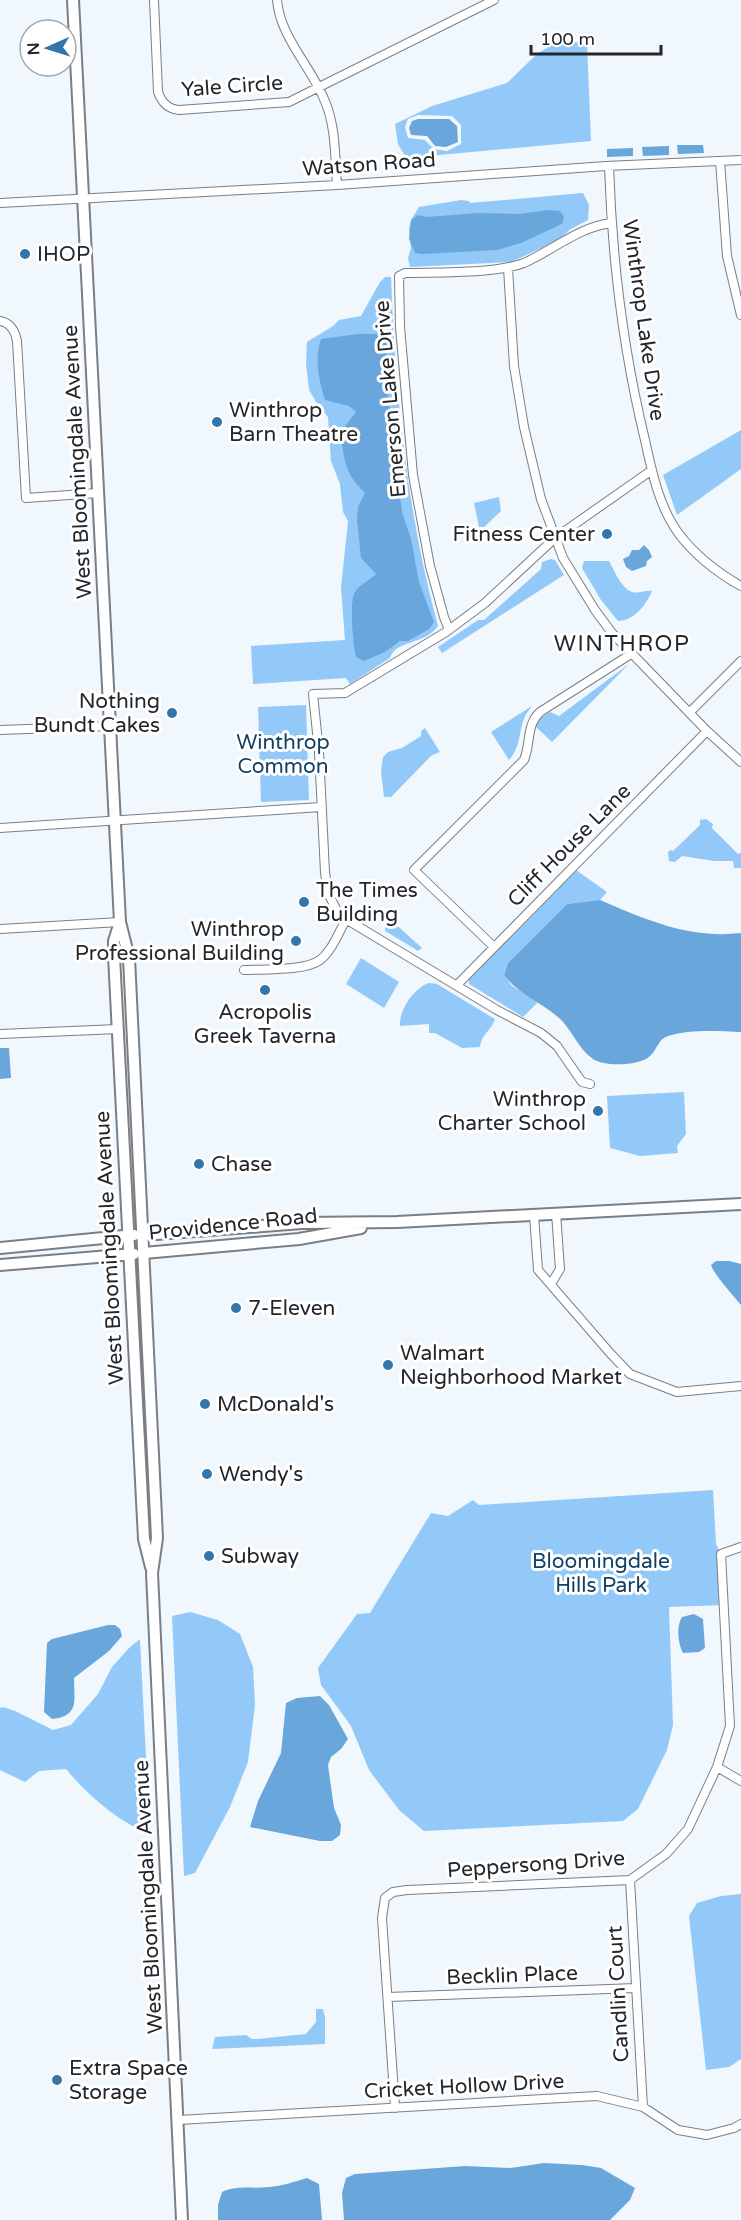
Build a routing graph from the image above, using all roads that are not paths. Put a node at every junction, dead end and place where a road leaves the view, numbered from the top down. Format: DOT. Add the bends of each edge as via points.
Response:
graph roads {
  1 [pos="74,0"];
  2 [pos="154,0"];
  3 [pos="277,0"];
  4 [pos="494,0"];
  5 [pos="319,88"];
  6 [pos="741,160"];
  7 [pos="720,161"];
  8 [pos="609,166"];
  9 [pos="337,185"];
  10 [pos="83,198"];
  11 [pos="0,203"];
  12 [pos="611,223"];
  13 [pos="508,268"];
  14 [pos="741,315"];
  15 [pos="0,321"];
  16 [pos="652,470"];
  17 [pos="98,493"];
  18 [pos="555,538"];
  19 [pos="741,586"];
  20 [pos="449,630"];
  21 [pos="631,654"];
  22 [pos="741,661"];
  23 [pos="690,712"];
  24 [pos="110,726"];
  25 [pos="0,730"];
  26 [pos="707,731"];
  27 [pos="741,762"];
  28 [pos="321,807"];
  29 [pos="115,821"];
  30 [pos="0,828"];
  31 [pos="346,920"];
  32 [pos="120,922"];
  33 [pos="0,929"];
  34 [pos="494,947"];
  35 [pos="114,956"];
  36 [pos="244,970"];
  37 [pos="457,985"];
  38 [pos="132,1022"];
  39 [pos="118,1029"];
  40 [pos="0,1034"];
  41 [pos="590,1084"];
  42 [pos="741,1204"];
  43 [pos="556,1214"];
  44 [pos="534,1215"];
  45 [pos="397,1222"];
  46 [pos="128,1235"];
  47 [pos="143,1235"];
  48 [pos="0,1248"];
  49 [pos="144,1253"];
  50 [pos="129,1255"];
  51 [pos="0,1265"];
  52 [pos="551,1284"];
  53 [pos="741,1386"];
  54 [pos="741,1547"];
  55 [pos="152,1573"];
  56 [pos="717,1767"];
  57 [pos="741,1781"];
  58 [pos="630,1880"];
  59 [pos="636,1988"];
  60 [pos="388,1997"];
  61 [pos="643,2107"];
  62 [pos="395,2108"];
  63 [pos="179,2120"];
  64 [pos="741,2124"];
  65 [pos="183,2220"];
  1 -- 10 [label="main road, West Bloomingdale Avenue"];
  2 -- 5 [label="street, Yale Circle" via="158,92 167,107 179,110 282,104"];
  3 -- 5 [label="street" via="282,25"];
  4 -- 5 [label="street, Yale Circle"];
  5 -- 9 [label="street" via="331,120"];
  6 -- 7 [label="street, Watson Road"];
  7 -- 8 [label="street, Watson Road"];
  7 -- 14 [label="street" via="727,256"];
  8 -- 9 [label="street, Watson Road"];
  8 -- 12 [label="street, Winthrop Lake Drive"];
  9 -- 10 [label="street, Watson Road"];
  10 -- 11 [label="street, Watson Road"];
  10 -- 17 [label="main road, West Bloomingdale Avenue"];
  12 -- 13 [label="street, Emerson Lake Drive" via="597,225"];
  12 -- 16 [label="street, Winthrop Lake Drive" via="627,358"];
  13 -- 18 [label="street" via="514,366 541,499"];
  13 -- 20 [label="street, Emerson Lake Drive" via="399,276 413,475 430,566"];
  15 -- 17 [label="street" via="9,324 17,341 26,498"];
  16 -- 18 [label="street"];
  16 -- 19 [label="street, Winthrop Lake Drive" via="662,503 680,534 717,572"];
  17 -- 24 [label="main road, West Bloomingdale Avenue"];
  18 -- 20 [label="street" via="485,603"];
  18 -- 21 [label="street" via="595,610"];
  20 -- 28 [label="street" via="345,693 313,694"];
  21 -- 23 [label="street"];
  21 -- 34 [label="street" via="540,712 530,724 524,760 414,870"];
  22 -- 23 [label="street"];
  23 -- 26 [label="street"];
  24 -- 25 [label="street"];
  24 -- 29 [label="main road, West Bloomingdale Avenue"];
  26 -- 27 [label="street"];
  26 -- 34 [label="street, Cliff House Lane"];
  28 -- 29 [label="street"];
  28 -- 31 [label="street" via="328,893 339,915"];
  29 -- 30 [label="street"];
  29 -- 32 [label="main road, West Bloomingdale Avenue"];
  31 -- 36 [label="street" via="319,962"];
  31 -- 37 [label="street"];
  32 -- 33 [label="street"];
  32 -- 35 [label="main road, West Bloomingdale Avenue"];
  32 -- 38 [label="main road, West Bloomingdale Avenue" via="129,958"];
  34 -- 37 [label="street, Cliff House Lane"];
  35 -- 38 [label="main road" via="122,968 124,1014"];
  35 -- 39 [label="main road, West Bloomingdale Avenue"];
  37 -- 41 [label="street" via="549,1039 582,1082"];
  38 -- 47 [label="main road, West Bloomingdale Avenue"];
  39 -- 40 [label="street"];
  39 -- 46 [label="main road, West Bloomingdale Avenue"];
  42 -- 43 [label="main road, Providence Road"];
  43 -- 44 [label="main road, Providence Road"];
  43 -- 52 [label="street" via="560,1269"];
  44 -- 45 [label="main road, Providence Road"];
  44 -- 52 [label="street" via="538,1270"];
  45 -- 47 [label="main road, Providence Road" via="302,1223"];
  45 -- 49 [label="main road, Providence Road" via="299,1239"];
  46 -- 47 [label="main road, Providence Road"];
  46 -- 48 [label="main road, Providence Road"];
  46 -- 50 [label="main road, West Bloomingdale Avenue"];
  47 -- 49 [label="main road, West Bloomingdale Avenue"];
  49 -- 50 [label="main road, Providence Road"];
  49 -- 55 [label="main road, West Bloomingdale Avenue" via="157,1538"];
  50 -- 51 [label="main road, Providence Road"];
  50 -- 55 [label="main road, West Bloomingdale Avenue" via="144,1539"];
  52 -- 53 [label="street" via="630,1374 677,1392"];
  54 -- 56 [label="street, Peppersong Drive" via="721,1554 730,1726"];
  55 -- 63 [label="main road, West Bloomingdale Avenue"];
  56 -- 57 [label="street"];
  56 -- 58 [label="street, Peppersong Drive" via="688,1829 666,1854"];
  58 -- 59 [label="street, Candlin Court"];
  58 -- 60 [label="street, Peppersong Drive" via="393,1892 384,1898 382,1909"];
  59 -- 60 [label="street, Becklin Place"];
  59 -- 61 [label="street, Candlin Court"];
  60 -- 62 [label="street, Peppersong Drive"];
  61 -- 62 [label="street, Cricket Hollow Drive" via="597,2096"];
  61 -- 64 [label="street, Cricket Hollow Drive" via="687,2132 707,2135"];
  62 -- 63 [label="street, Cricket Hollow Drive"];
  63 -- 65 [label="main road, West Bloomingdale Avenue"];
}
